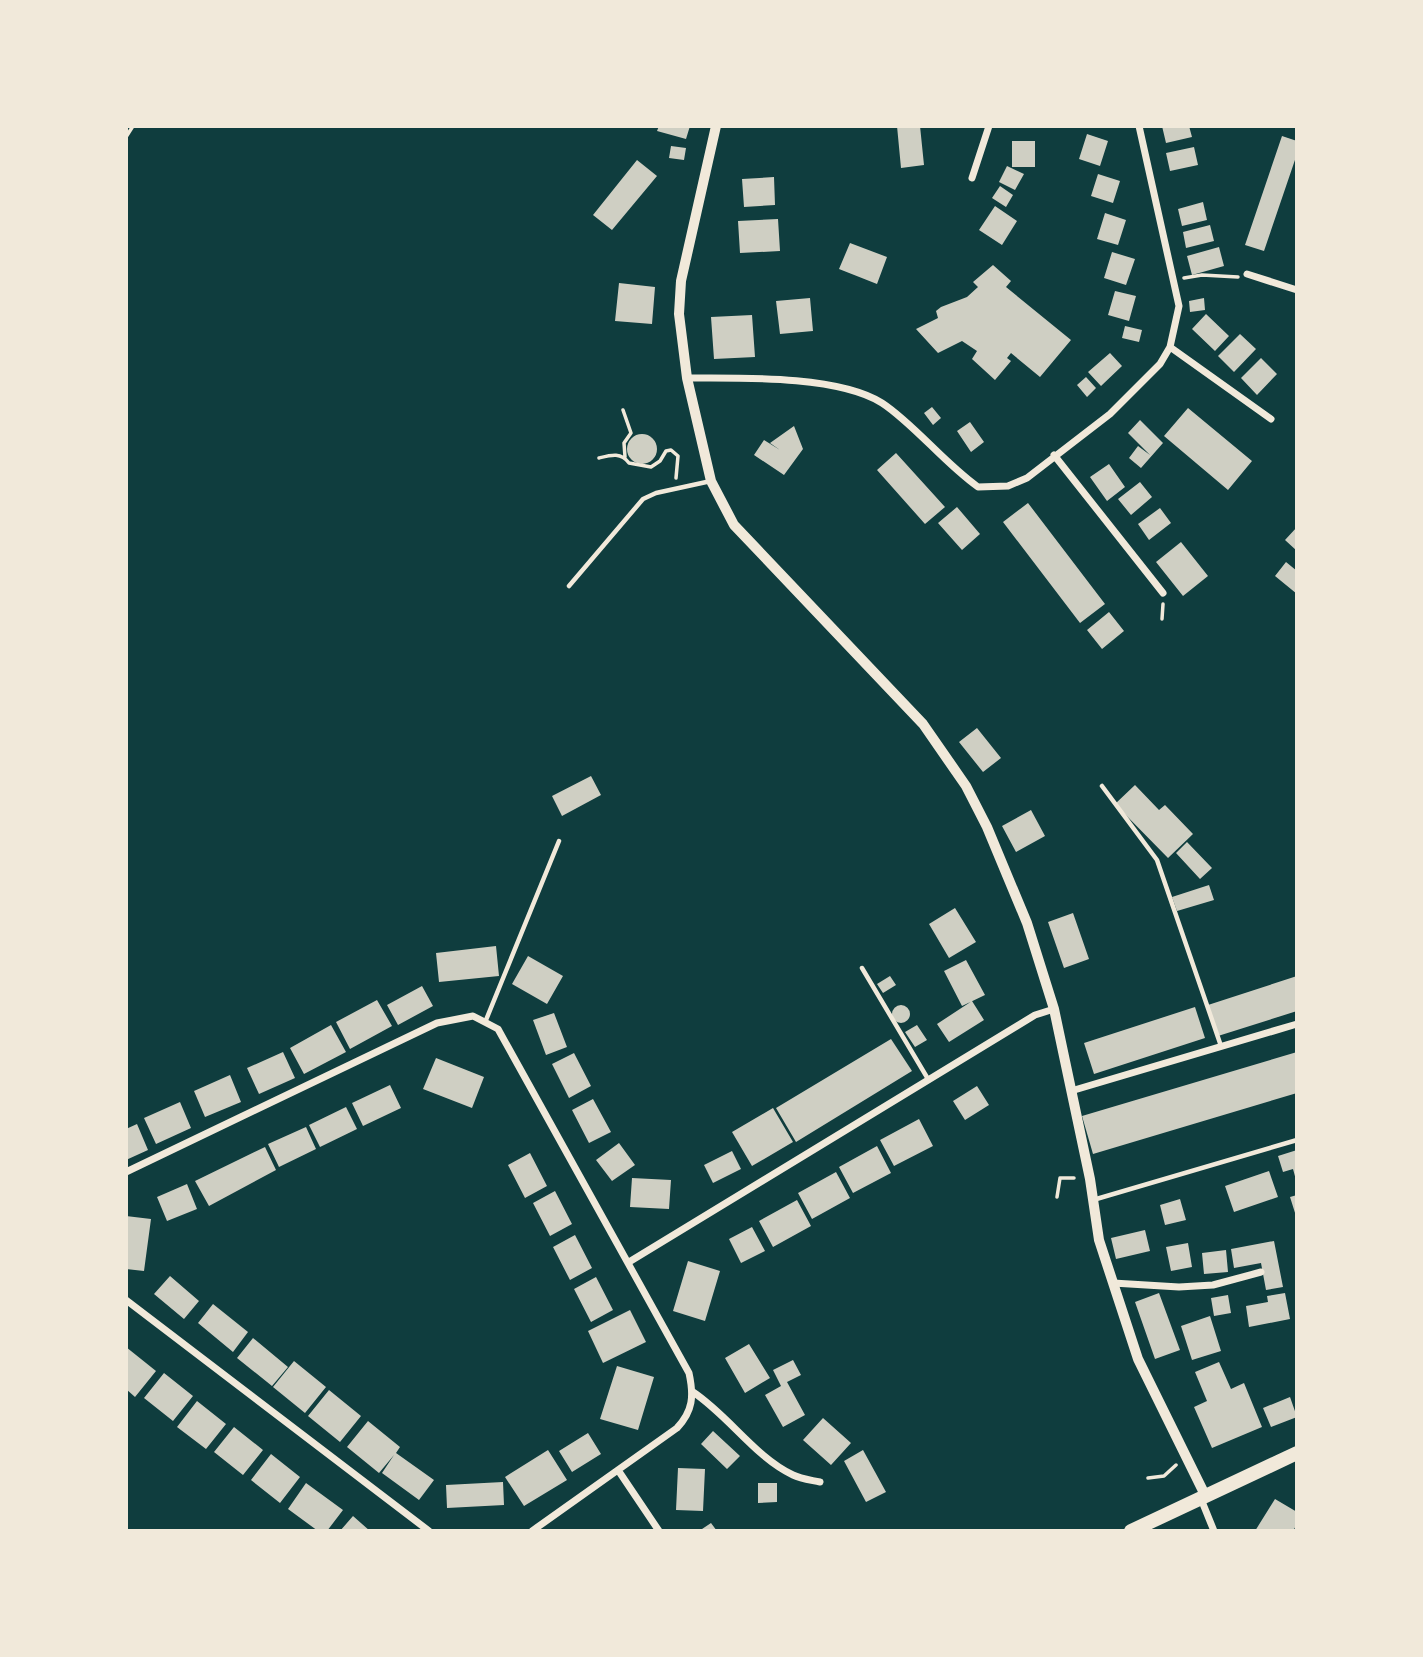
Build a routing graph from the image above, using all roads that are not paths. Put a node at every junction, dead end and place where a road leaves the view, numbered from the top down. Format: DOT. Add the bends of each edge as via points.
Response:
graph roads {
  1 [pos="716,126"];
  2 [pos="989,126"];
  3 [pos="1139,126"];
  4 [pos="972,178"];
  5 [pos="1247,274"];
  6 [pos="1297,290"];
  7 [pos="1170,347"];
  8 [pos="687,378"];
  9 [pos="1271,419"];
  10 [pos="1054,455"];
  11 [pos="711,481"];
  12 [pos="569,586"];
  13 [pos="1163,593"];
  14 [pos="1102,786"];
  15 [pos="559,841"];
  16 [pos="862,968"];
  17 [pos="1054,1009"];
  18 [pos="486,1020"];
  19 [pos="1297,1024"];
  20 [pos="1221,1046"];
  21 [pos="928,1079"];
  22 [pos="1071,1091"];
  23 [pos="1297,1140"];
  24 [pos="126,1172"];
  25 [pos="1092,1200"];
  26 [pos="629,1262"];
  27 [pos="1261,1272"];
  28 [pos="1113,1283"];
  29 [pos="126,1300"];
  30 [pos="694,1392"];
  31 [pos="1297,1452"];
  32 [pos="618,1470"];
  33 [pos="820,1482"];
  34 [pos="1203,1498"];
  35 [pos="429,1531"];
  36 [pos="532,1531"];
  37 [pos="659,1531"];
  38 [pos="1131,1531"];
  39 [pos="1214,1531"];
  1 -- 8 [label="street" via="681,281 680,324"];
  2 -- 4 [label="street"];
  3 -- 7 [label="street" via="1179,306"];
  5 -- 6 [label="street"];
  7 -- 9 [label="street"];
  7 -- 10 [label="street" via="1160,364 1110,414"];
  8 -- 10 [label="street" via="748,377 856,392 881,403 978,487 1008,486 1027,478"];
  8 -- 11 [label="street"];
  10 -- 13 [label="street"];
  11 -- 12 [label="lane" via="643,499"];
  11 -- 17 [label="street" via="734,525 923,724 966,786 1027,923"];
  14 -- 20 [label="lane" via="1157,860"];
  15 -- 18 [label="lane"];
  16 -- 21 [label="lane"];
  17 -- 21 [label="street" via="1035,1015"];
  17 -- 22 [label="street"];
  18 -- 24 [label="street" via="455,1017 437,1023"];
  18 -- 26 [label="street" via="507,1040"];
  19 -- 20 [label="street"];
  20 -- 22 [label="street"];
  21 -- 26 [label="street"];
  22 -- 25 [label="street"];
  23 -- 25 [label="lane"];
  25 -- 28 [label="street"];
  26 -- 30 [label="street" via="689,1373"];
  27 -- 28 [label="street" via="1213,1285"];
  28 -- 34 [label="street" via="1138,1359"];
  29 -- 35 [label="street"];
  30 -- 32 [label="street" via="686,1419 677,1429"];
  30 -- 33 [label="street" via="794,1476"];
  31 -- 34 [label="main road"];
  32 -- 36 [label="street"];
  32 -- 37 [label="street"];
  34 -- 38 [label="main road"];
  34 -- 39 [label="street"];
}
